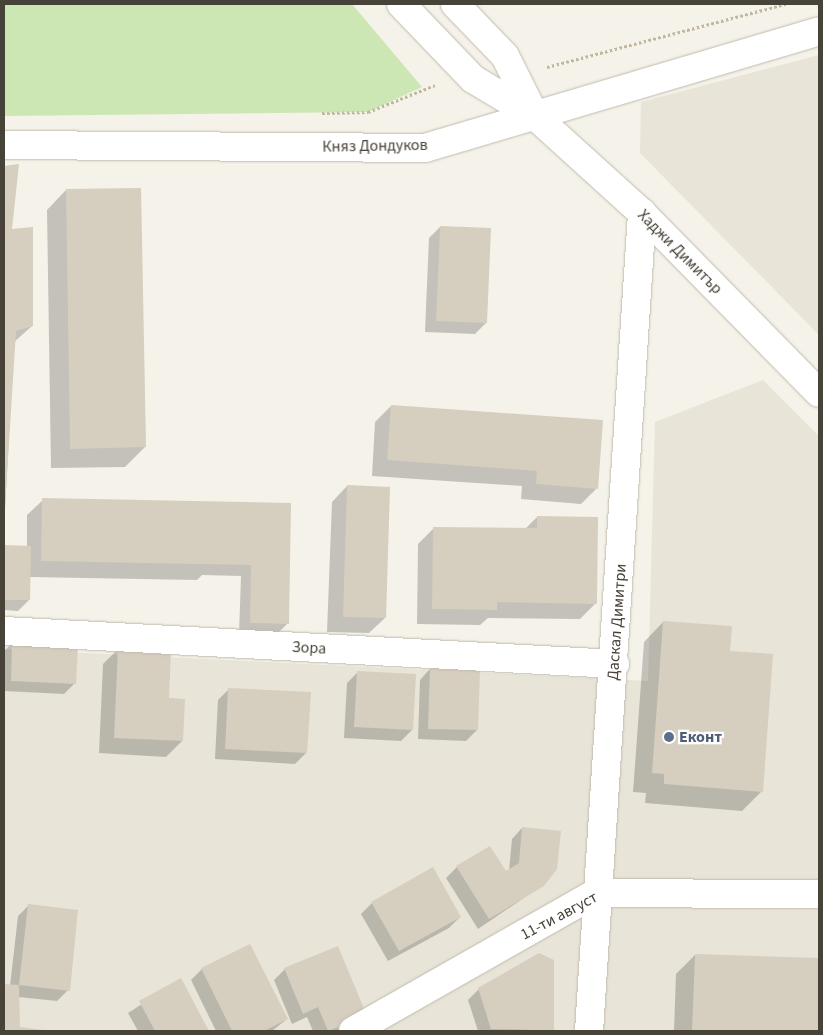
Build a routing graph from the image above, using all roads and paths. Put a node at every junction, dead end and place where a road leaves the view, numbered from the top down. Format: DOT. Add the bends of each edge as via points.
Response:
graph roads {
  1 [pos="401,4"];
  2 [pos="455,4"];
  3 [pos="786,4"];
  4 [pos="819,31"];
  5 [pos="510,65"];
  6 [pos="473,79"];
  7 [pos="319,113"];
  8 [pos="535,116"];
  9 [pos="4,145"];
  10 [pos="642,213"];
  11 [pos="819,393"];
  12 [pos="4,631"];
  13 [pos="614,664"];
  14 [pos="596,893"];
  15 [pos="819,894"];
  16 [pos="353,1031"];
  17 [pos="589,1031"];
  1 -- 6 [label="street, Хаджи Димитър"];
  2 -- 5 [label="street, Хаджи Димитър"];
  3 -- 5 [label="path" via="584,60"];
  4 -- 8 [label="street, Княз Дондуков"];
  5 -- 8 [label="street, Хаджи Димитър"];
  6 -- 7 [label="path" via="422,87 368,112"];
  6 -- 8 [label="street, Хаджи Димитър"];
  8 -- 9 [label="street, Княз Дондуков" via="425,148"];
  8 -- 10 [label="street, Хаджи Димитър"];
  10 -- 11 [label="street, Хаджи Димитър"];
  10 -- 13 [label="street, Даскал Димитри"];
  12 -- 13 [label="street, Зора"];
  13 -- 14 [label="street, Даскал Димитри"];
  14 -- 15 [label="street, 11-ти август"];
  14 -- 16 [label="street, 11-ти август"];
  14 -- 17 [label="street, Даскал Димитри"];
}
